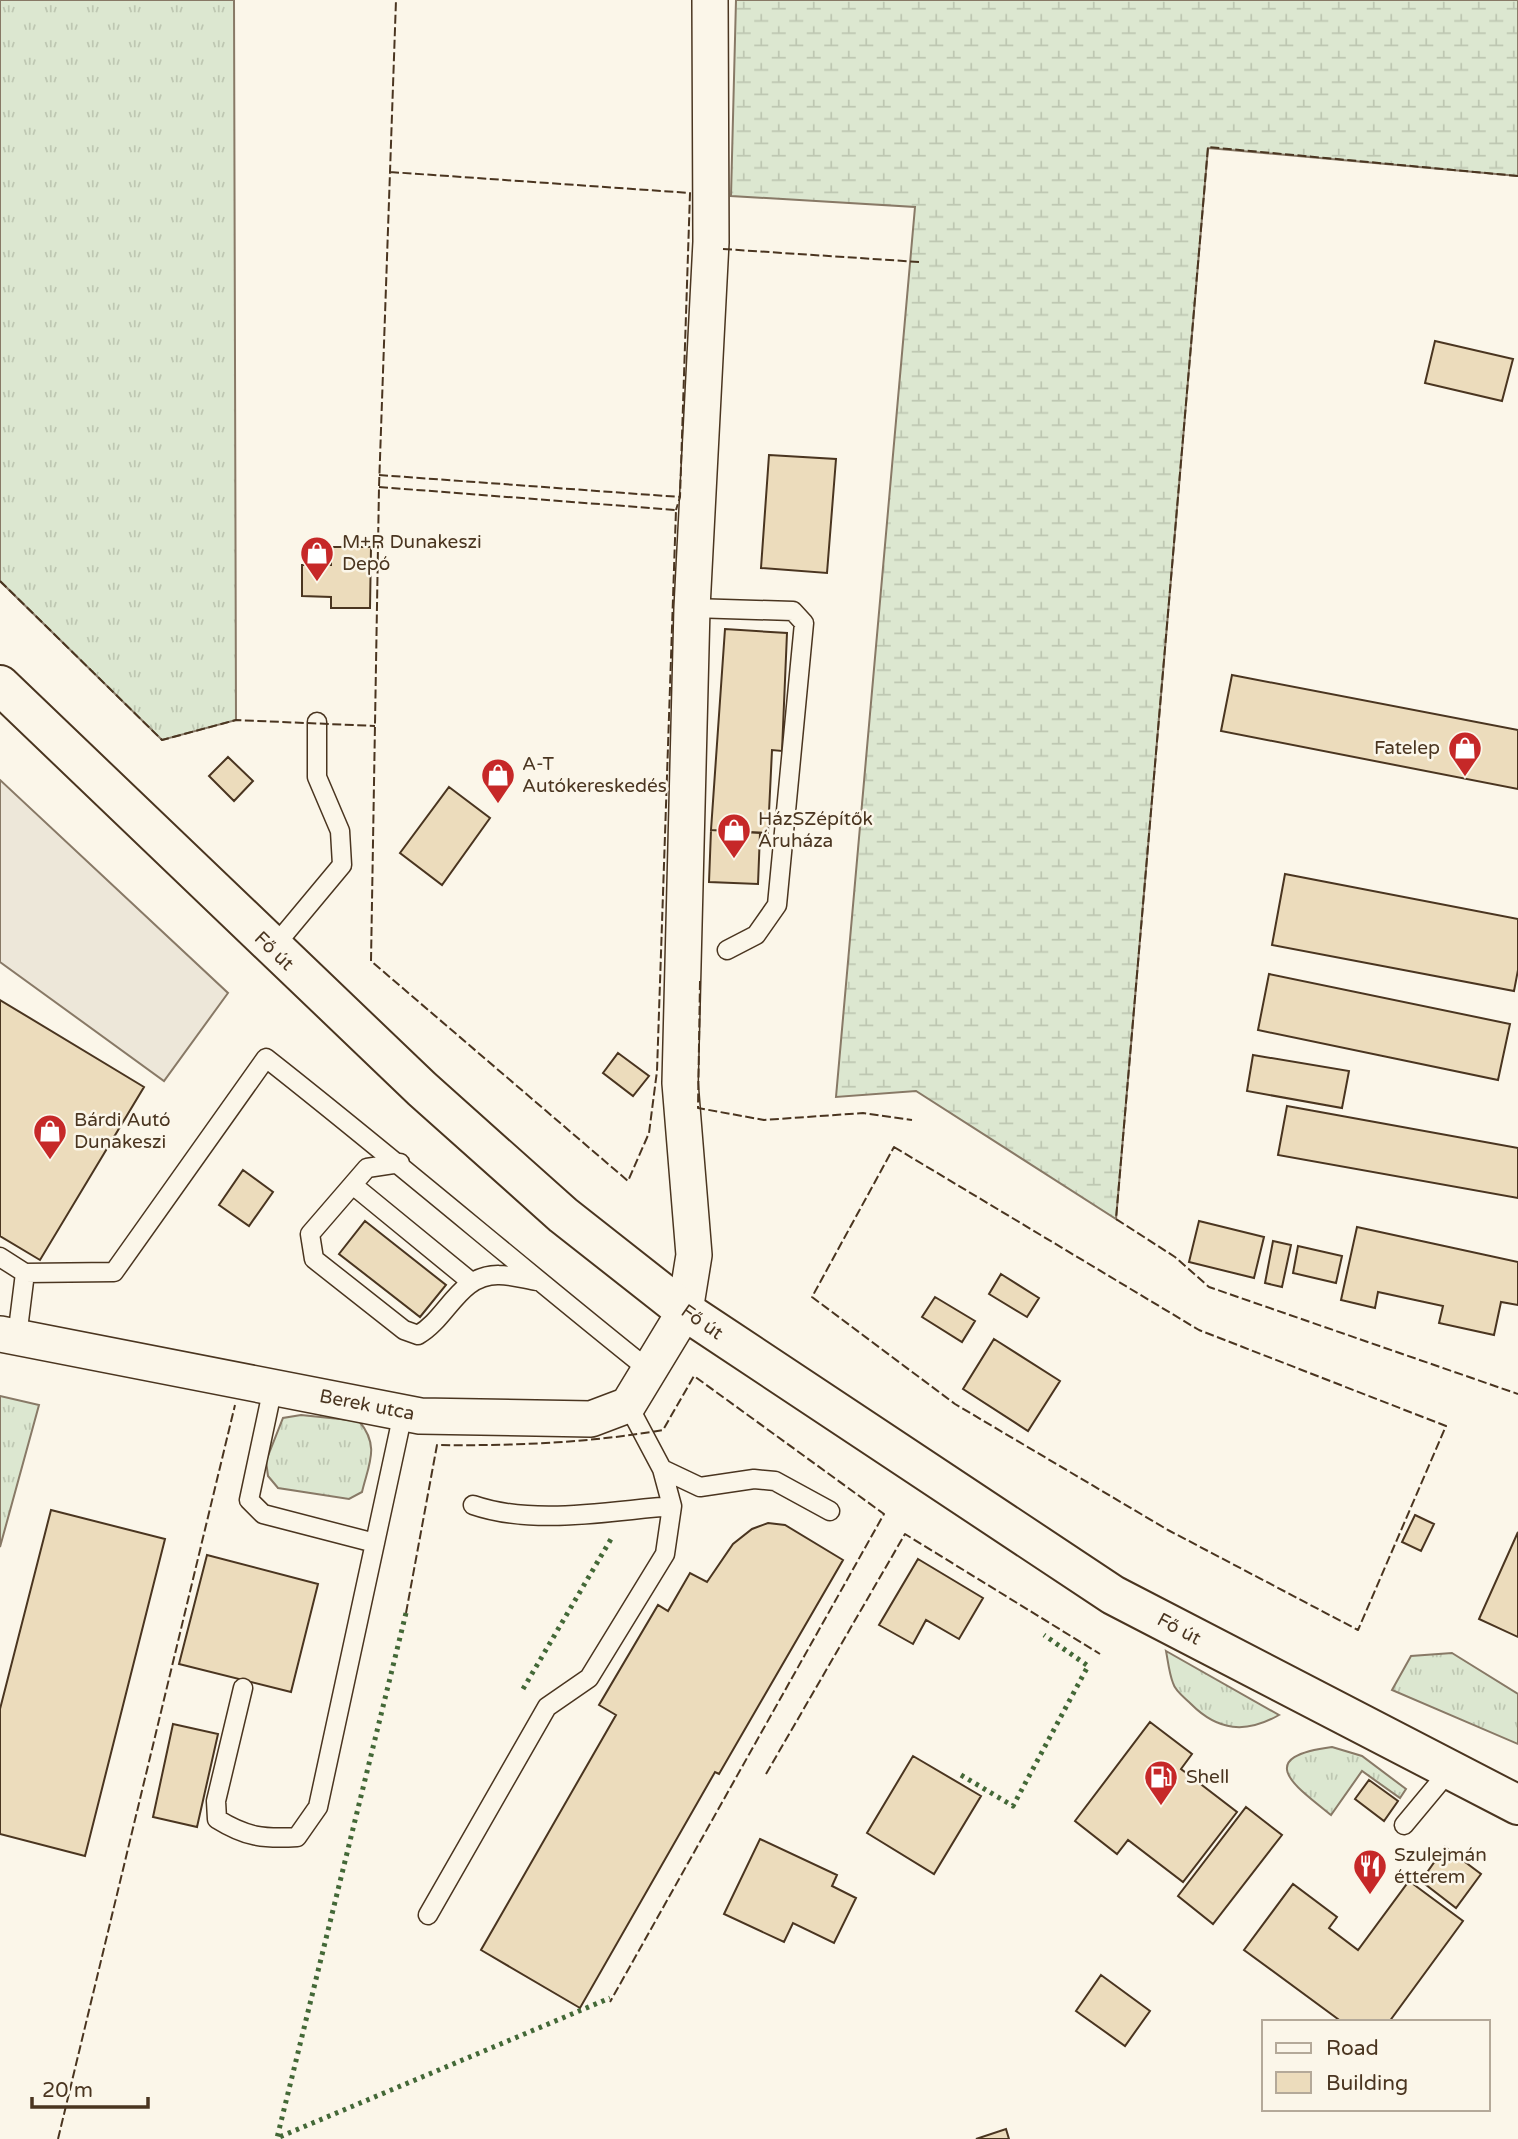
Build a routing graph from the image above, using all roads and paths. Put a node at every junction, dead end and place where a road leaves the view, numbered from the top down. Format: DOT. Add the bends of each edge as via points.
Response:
graph roads {
  1 [pos="710,0"];
  2 [pos="692,608"];
  3 [pos="0,685"];
  4 [pos="317,722"];
  5 [pos="272,949"];
  6 [pos="727,950"];
  7 [pos="400,1163"];
  8 [pos="354,1186"];
  9 [pos="0,1257"];
  10 [pos="25,1273"];
  11 [pos="470,1281"];
  12 [pos="537,1281"];
  13 [pos="685,1311"];
  14 [pos="8,1336"];
  15 [pos="649,1370"];
  16 [pos="273,1387"];
  17 [pos="628,1405"];
  18 [pos="403,1413"];
  19 [pos="662,1469"];
  20 [pos="473,1505"];
  21 [pos="672,1506"];
  22 [pos="830,1511"];
  23 [pos="375,1542"];
  24 [pos="243,1688"];
  25 [pos="1448,1771"];
  26 [pos="1518,1805"];
  27 [pos="1404,1825"];
  28 [pos="428,1915"];
  1 -- 2 [label="street" via="711,242"];
  2 -- 6 [label="lane" via="793,611 804,623 777,905 756,935"];
  2 -- 13 [label="street" via="680,1083 694,1255"];
  3 -- 5 [label="main road, Fő út"];
  4 -- 5 [label="lane" via="317,777 340,831 342,865"];
  5 -- 13 [label="main road, Fő út" via="564,1215"];
  7 -- 8 [label="lane" via="367,1168"];
  7 -- 10 [label="lane" via="266,1058 114,1272"];
  7 -- 12 [label="lane"];
  8 -- 11 [label="lane"];
  8 -- 11 [label="lane" via="310,1234 314,1259 404,1330 418,1335"];
  9 -- 10 [label="lane"];
  10 -- 14 [label="lane"];
  11 -- 12 [label="lane" via="497,1275"];
  12 -- 15 [label="lane"];
  13 -- 15 [label="street"];
  13 -- 25 [label="main road, Fő út" via="1113,1595"];
  14 -- 16 [label="street, Berek utca"];
  15 -- 17 [label="street"];
  16 -- 18 [label="street, Berek utca"];
  16 -- 23 [label="lane" via="249,1500 262,1514"];
  17 -- 18 [label="street, Berek utca" via="591,1419"];
  17 -- 19 [label="lane"];
  18 -- 23 [label="lane"];
  19 -- 21 [label="lane"];
  19 -- 22 [label="lane" via="700,1487 754,1479 775,1481"];
  20 -- 21 [label="lane" via="496,1513 558,1515"];
  21 -- 28 [label="lane" via="665,1554 589,1678 547,1707"];
  23 -- 24 [label="lane" via="317,1807 297,1837 269,1839 240,1833 217,1819 216,1801"];
  25 -- 26 [label="main road, Fő út"];
  25 -- 27 [label="lane"];
}
